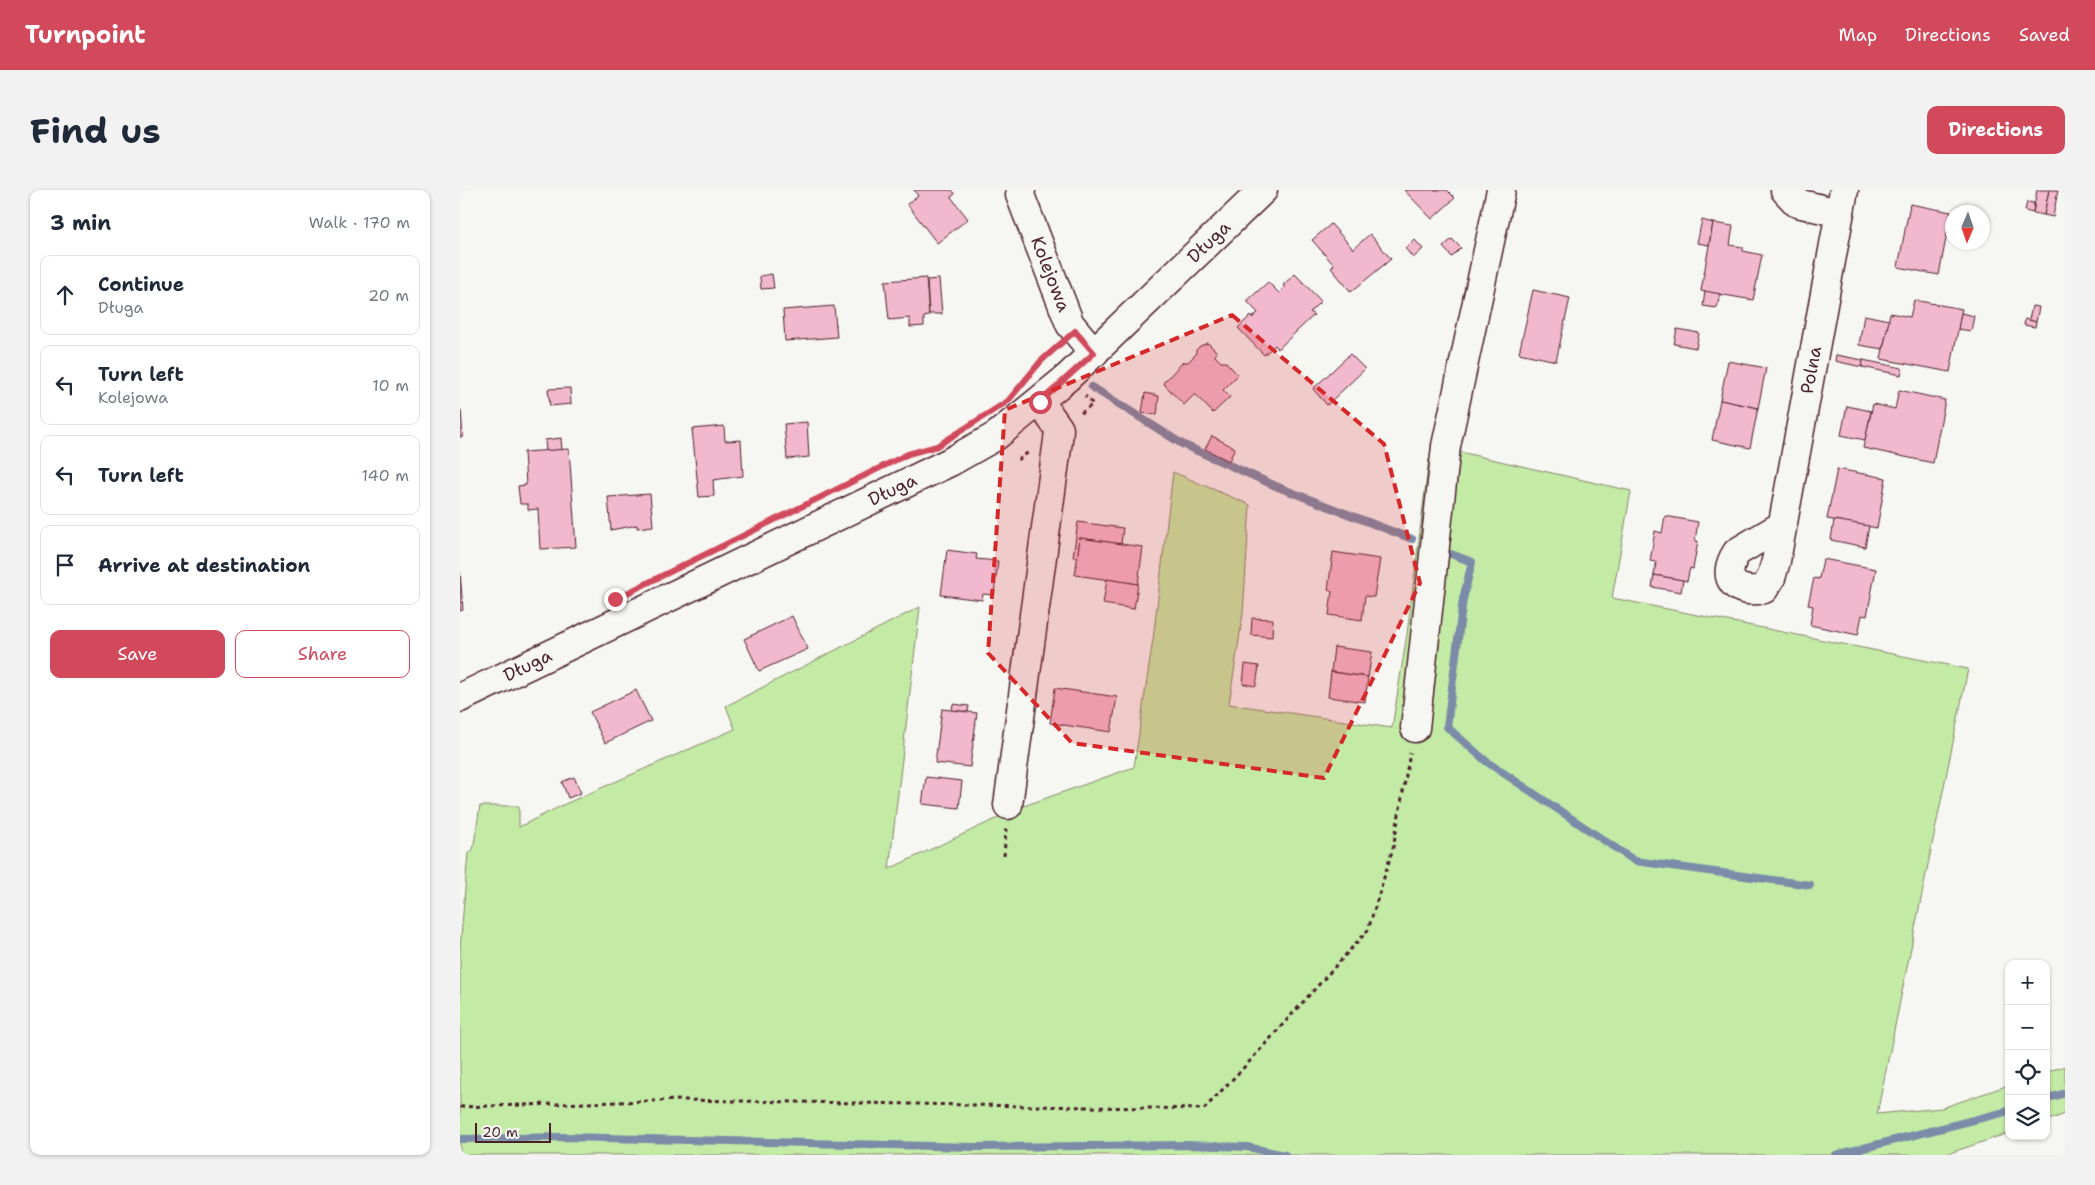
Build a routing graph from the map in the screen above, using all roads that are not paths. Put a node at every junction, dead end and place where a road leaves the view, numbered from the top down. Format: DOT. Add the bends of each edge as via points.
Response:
graph roads {
  1 [pos="1020,190"];
  2 [pos="1263,190"];
  3 [pos="1501,190"];
  4 [pos="1785,190"];
  5 [pos="1841,202"];
  6 [pos="1094,353"];
  7 [pos="1040,402"];
  8 [pos="1782,526"];
  9 [pos="460,698"];
  10 [pos="1414,728"];
  11 [pos="1008,805"];
  1 -- 6 [label="street, Kolejowa" via="1070,324"];
  2 -- 6 [label="street, Długa"];
  3 -- 10 [label="street" via="1446,446"];
  4 -- 5 [label="street, Polna" via="1797,202"];
  5 -- 8 [label="street, Polna"];
  6 -- 7 [label="street, Długa"];
  7 -- 9 [label="street, Długa" via="996,436 950,462"];
  7 -- 11 [label="street" via="1059,429"];
}
